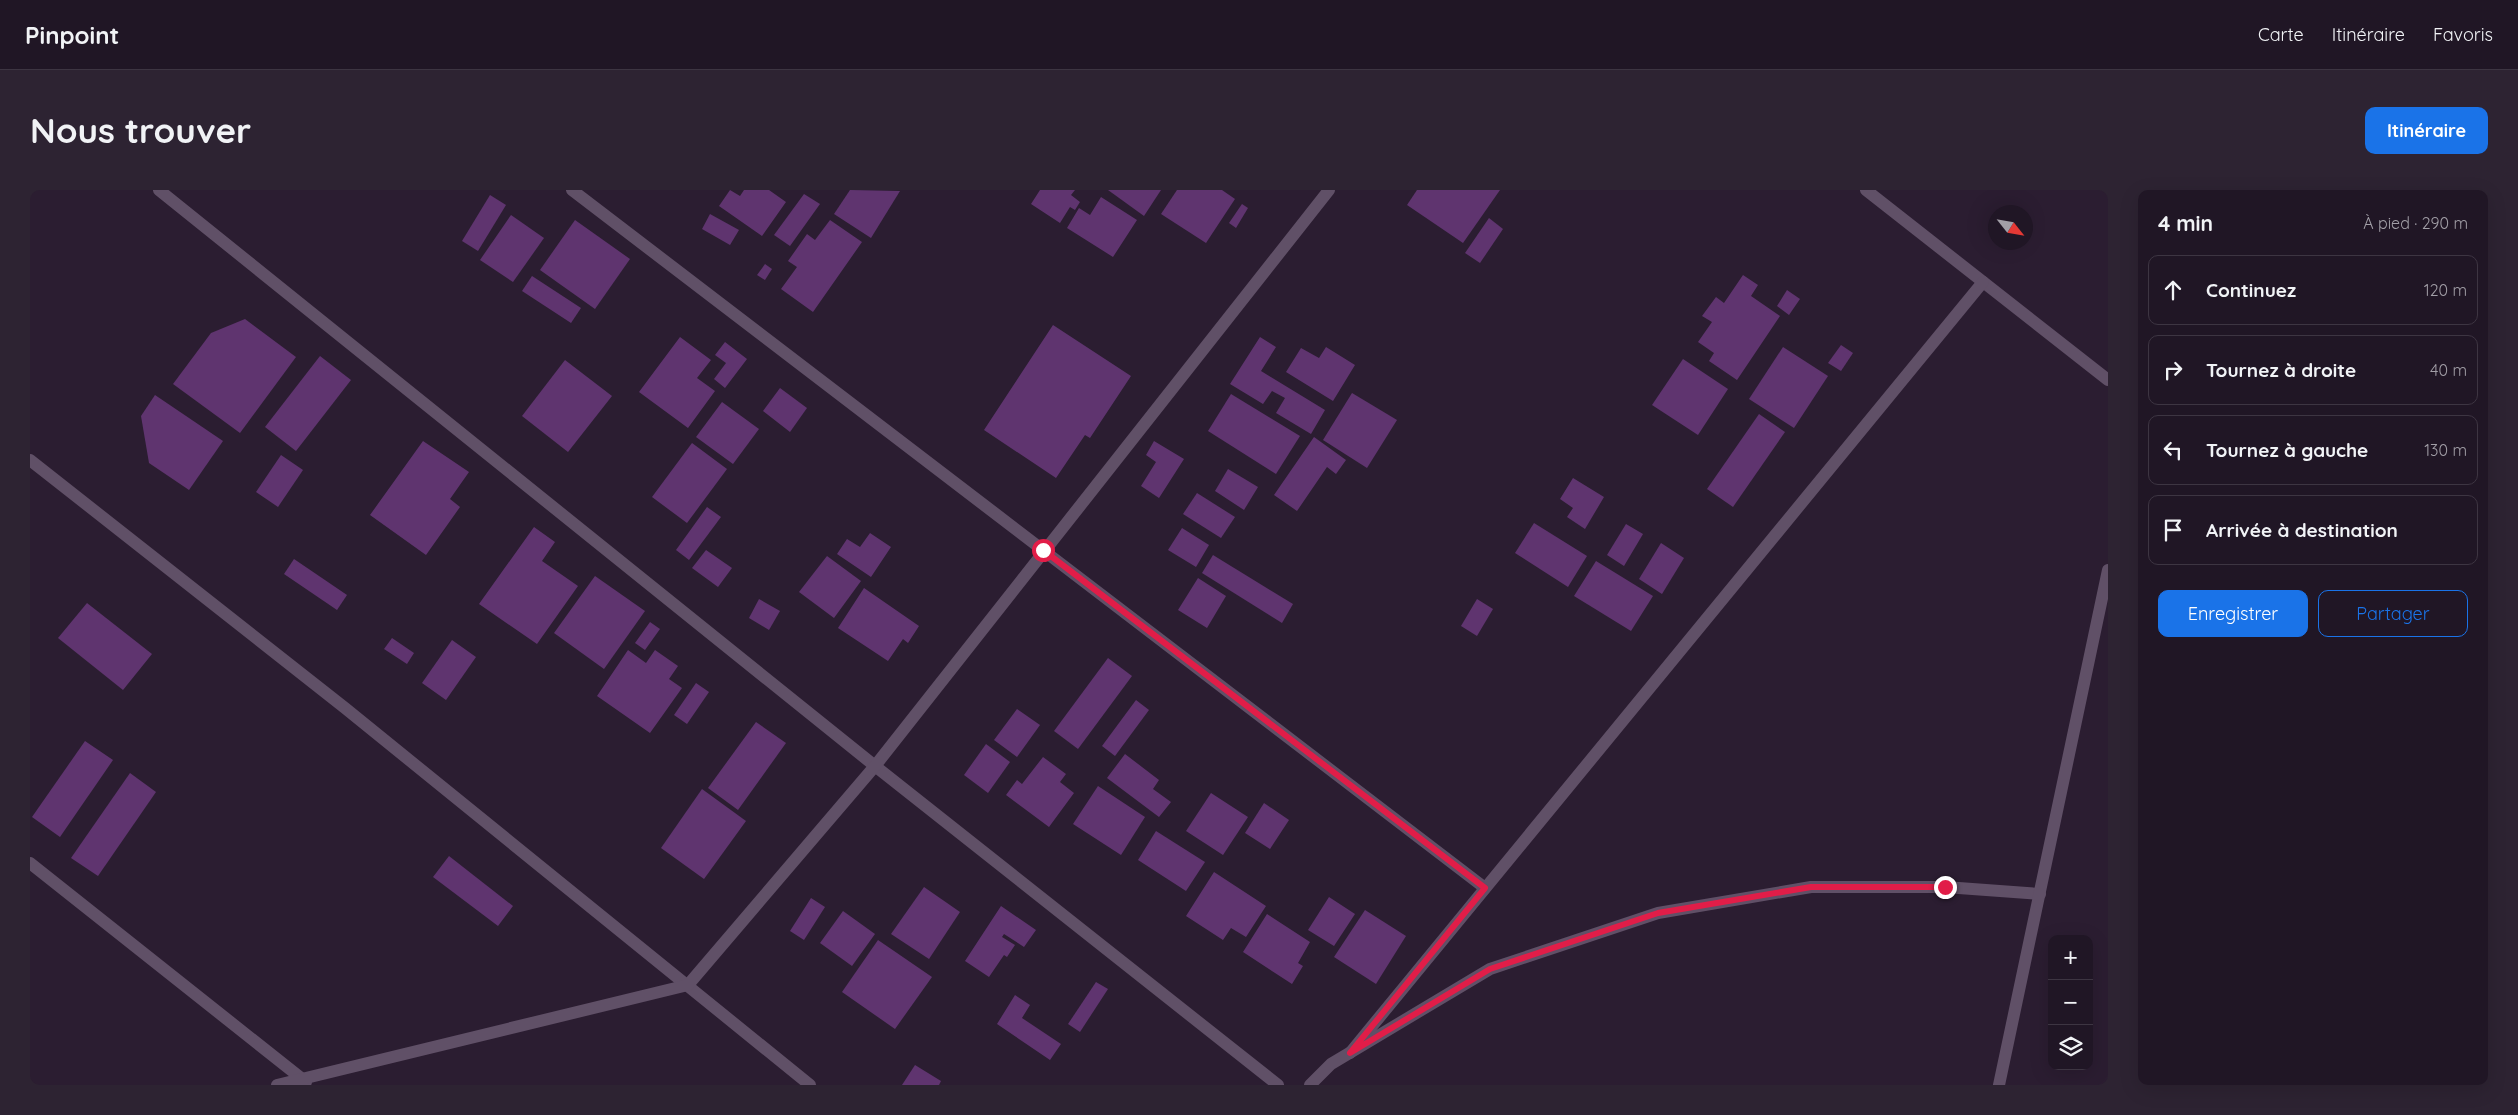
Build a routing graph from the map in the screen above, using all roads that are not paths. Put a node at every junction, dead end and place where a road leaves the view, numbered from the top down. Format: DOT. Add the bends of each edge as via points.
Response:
graph roads {
  1 [pos="160,190"];
  2 [pos="572,190"];
  3 [pos="1329,190"];
  4 [pos="1866,190"];
  5 [pos="1983,282"];
  6 [pos="2108,380"];
  7 [pos="30,460"];
  8 [pos="1043,550"];
  9 [pos="2108,570"];
  10 [pos="875,766"];
  11 [pos="30,863"];
  12 [pos="1485,888"];
  13 [pos="2040,894"];
  14 [pos="688,985"];
  15 [pos="1350,1053"];
  16 [pos="306,1082"];
  17 [pos="277,1085"];
  18 [pos="810,1085"];
  19 [pos="1278,1085"];
  20 [pos="1310,1085"];
  21 [pos="1999,1085"];
  1 -- 10 [label="street"];
  2 -- 8 [label="street"];
  3 -- 8 [label="street"];
  4 -- 5 [label="street"];
  5 -- 6 [label="street"];
  5 -- 12 [label="street"];
  7 -- 14 [label="street" via="345,708"];
  8 -- 10 [label="street"];
  8 -- 12 [label="street"];
  9 -- 13 [label="street"];
  10 -- 14 [label="street"];
  10 -- 19 [label="street"];
  11 -- 16 [label="street"];
  12 -- 15 [label="street"];
  13 -- 15 [label="street" via="1945,887 1811,887 1658,913 1490,969"];
  13 -- 21 [label="street"];
  14 -- 16 [label="street"];
  14 -- 18 [label="street"];
  15 -- 20 [label="street" via="1332,1064"];
  16 -- 17 [label="street"];
}
